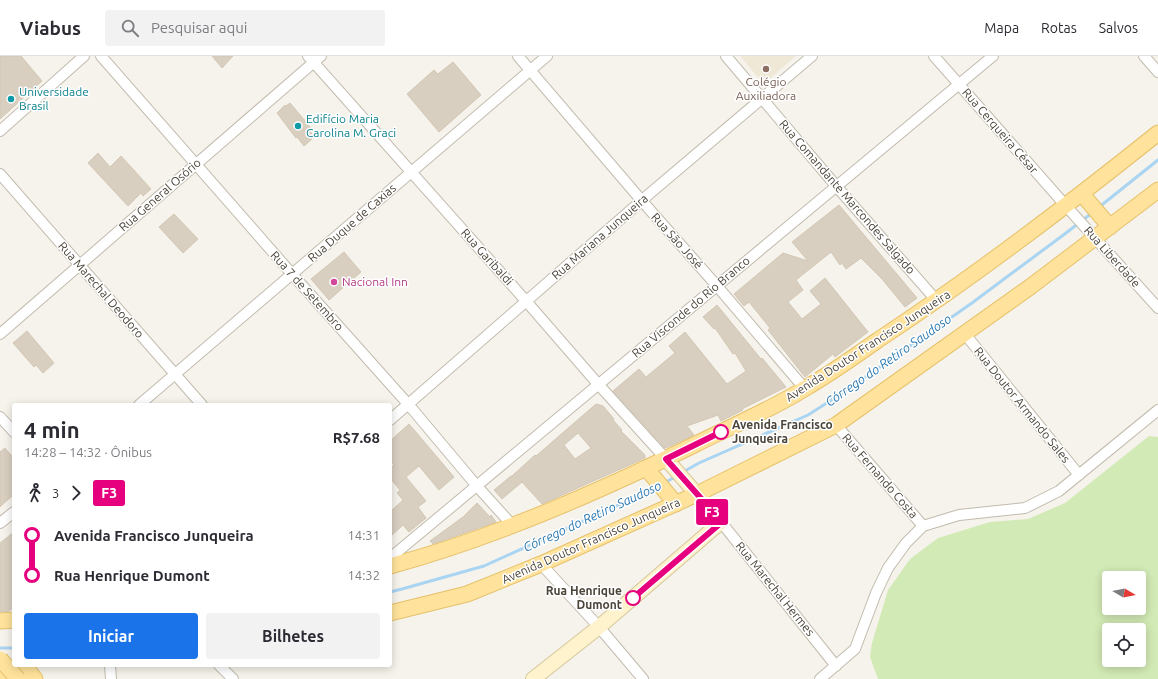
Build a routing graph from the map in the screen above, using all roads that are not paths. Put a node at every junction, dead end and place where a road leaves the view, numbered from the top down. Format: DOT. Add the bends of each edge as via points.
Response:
graph roads {
  1 [pos="84,56"];
  2 [pos="100,56"];
  3 [pos="518,56"];
  4 [pos="546,56"];
  5 [pos="726,56"];
  6 [pos="812,56"];
  7 [pos="934,56"];
  8 [pos="993,56"];
  9 [pos="1144,56"];
  10 [pos="314,58"];
  11 [pos="530,70"];
  12 [pos="1158,72"];
  13 [pos="959,85"];
  14 [pos="763,99"];
  15 [pos="0,131"];
  16 [pos="1158,133"];
  17 [pos="196,164"];
  18 [pos="411,173"];
  19 [pos="0,174"];
  20 [pos="837,187"];
  21 [pos="1158,190"];
  22 [pos="1084,197"];
  23 [pos="642,201"];
  24 [pos="1069,210"];
  25 [pos="1108,223"];
  26 [pos="1092,234"];
  27 [pos="79,265"];
  28 [pos="292,274"];
  29 [pos="717,286"];
  30 [pos="526,301"];
  31 [pos="937,301"];
  32 [pos="1158,308"];
  33 [pos="0,334"];
  34 [pos="965,334"];
  35 [pos="175,374"];
  36 [pos="598,384"];
  37 [pos="805,389"];
  38 [pos="141,403"];
  39 [pos="200,403"];
  40 [pos="408,404"];
  41 [pos="1158,410"];
  42 [pos="0,417"];
  43 [pos="392,418"];
  44 [pos="836,425"];
  45 [pos="12,430"];
  46 [pos="670,463"];
  47 [pos="651,473"];
  48 [pos="1079,475"];
  49 [pos="476,485"];
  50 [pos="693,490"];
  51 [pos="673,500"];
  52 [pos="12,514"];
  53 [pos="722,522"];
  54 [pos="0,523"];
  55 [pos="513,526"];
  56 [pos="923,526"];
  57 [pos="392,556"];
  58 [pos="541,564"];
  59 [pos="392,565"];
  60 [pos="392,613"];
  61 [pos="12,620"];
  62 [pos="0,621"];
  63 [pos="599,627"];
  64 [pos="0,659"];
  65 [pos="12,664"];
  66 [pos="0,665"];
  67 [pos="836,666"];
  68 [pos="26,667"];
  69 [pos="110,667"];
  70 [pos="221,667"];
  71 [pos="0,674"];
  72 [pos="4,679"];
  73 [pos="18,679"];
  74 [pos="35,679"];
  75 [pos="111,679"];
  76 [pos="233,679"];
  77 [pos="534,679"];
  78 [pos="643,679"];
  79 [pos="820,679"];
  1 -- 15 [label="street"];
  2 -- 17 [label="street, Rua 7 de Setembro"];
  3 -- 11 [label="street, Rua São José"];
  4 -- 11 [label="street, Rua Duque de Caxias"];
  5 -- 14 [label="street, Rua Comandante Marcondes Salgado"];
  6 -- 14 [label="street, Rua Mariana Junqueira"];
  7 -- 13 [label="street, Rua Cerqueira César"];
  8 -- 13 [label="street, Rua Visconde do Rio Branco"];
  9 -- 12 [label="street"];
  10 -- 17 [label="street, Rua General Osório"];
  10 -- 18 [label="street, Rua Garibaldi"];
  11 -- 18 [label="street, Rua Duque de Caxias"];
  11 -- 23 [label="street, Rua São José"];
  13 -- 20 [label="street, Rua Visconde do Rio Branco"];
  13 -- 24 [label="street, Rua Cerqueira César"];
  14 -- 20 [label="street, Rua Comandante Marcondes Salgado"];
  14 -- 23 [label="street, Rua Mariana Junqueira"];
  16 -- 22 [label="main road, Avenida Doutor Francisco Junqueira"];
  17 -- 27 [label="street, Rua General Osório"];
  17 -- 28 [label="street, Rua 7 de Setembro"];
  18 -- 28 [label="street, Rua Duque de Caxias"];
  18 -- 30 [label="street, Rua Garibaldi"];
  19 -- 27 [label="street, Rua Marechal Deodoro"];
  20 -- 29 [label="street, Rua Visconde do Rio Branco"];
  20 -- 31 [label="street, Rua Comandante Marcondes Salgado"];
  21 -- 25 [label="main road, Avenida Doutor Francisco Junqueira"];
  22 -- 24 [label="main road, Avenida Doutor Francisco Junqueira"];
  22 -- 25 [label="main road"];
  23 -- 29 [label="street, Rua São José"];
  23 -- 30 [label="street, Rua Mariana Junqueira"];
  24 -- 26 [label="street, Rua Liberdade"];
  24 -- 31 [label="main road, Avenida Doutor Francisco Junqueira"];
  25 -- 26 [label="main road, Avenida Doutor Francisco Junqueira"];
  26 -- 32 [label="street, Rua Liberdade"];
  26 -- 34 [label="main road, Avenida Doutor Francisco Junqueira"];
  27 -- 33 [label="street, Rua General Osório"];
  27 -- 35 [label="street, Rua Marechal Deodoro"];
  28 -- 35 [label="street, Rua Duque de Caxias"];
  28 -- 40 [label="street, Rua 7 de Setembro"];
  29 -- 36 [label="street, Rua Visconde do Rio Branco"];
  29 -- 37 [label="street, Rua São José"];
  30 -- 36 [label="street, Rua Garibaldi"];
  30 -- 40 [label="street, Rua Mariana Junqueira"];
  31 -- 37 [label="main road, Avenida Doutor Francisco Junqueira"];
  34 -- 44 [label="main road, Avenida Doutor Francisco Junqueira"];
  34 -- 48 [label="street, Rua Doutor Armando Sales"];
  35 -- 38 [label="street, Rua Duque de Caxias"];
  35 -- 39 [label="street, Rua Marechal Deodoro"];
  36 -- 46 [label="street, Rua Garibaldi"];
  36 -- 49 [label="street, Rua Visconde do Rio Branco"];
  37 -- 46 [label="main road, Avenida Doutor Francisco Junqueira"];
  40 -- 43 [label="street, Rua Mariana Junqueira"];
  40 -- 49 [label="street, Rua 7 de Setembro"];
  41 -- 48 [label="street"];
  42 -- 45 [label="street"];
  44 -- 50 [label="main road, Avenida Doutor Francisco Junqueira"];
  44 -- 56 [label="street, Rua Fernando Costa"];
  46 -- 47 [label="main road, Avenida Doutor Francisco Junqueira"];
  46 -- 50 [label="street, Rua Marechal Hermes"];
  47 -- 51 [label="main road"];
  47 -- 55 [label="main road, Avenida Doutor Francisco Junqueira"];
  48 -- 56 [label="street" via="1059,491 1025,508 959,515"];
  49 -- 55 [label="street, Rua 7 de Setembro"];
  49 -- 57 [label="street, Rua Visconde do Rio Branco"];
  50 -- 51 [label="main road, Avenida Doutor Francisco Junqueira"];
  50 -- 53 [label="street, Rua Marechal Hermes"];
  51 -- 58 [label="main road, Avenida Doutor Francisco Junqueira"];
  52 -- 54 [label="street"];
  53 -- 63 [label="street"];
  53 -- 67 [label="street, Rua Marechal Hermes"];
  55 -- 59 [label="main road, Avenida Doutor Francisco Junqueira"];
  56 -- 67 [label="street" via="906,543 888,568 855,649"];
  58 -- 60 [label="main road, Avenida Doutor Francisco Junqueira" via="467,594"];
  58 -- 63 [label="street"];
  61 -- 62 [label="main road"];
  63 -- 77 [label="street"];
  63 -- 78 [label="street"];
  64 -- 73 [label="main road, bridge"];
  65 -- 66 [label="main road"];
  67 -- 79 [label="street"];
  68 -- 74 [label="main road"];
  69 -- 75 [label="street"];
  70 -- 76 [label="street"];
  71 -- 72 [label="main road"];
}
